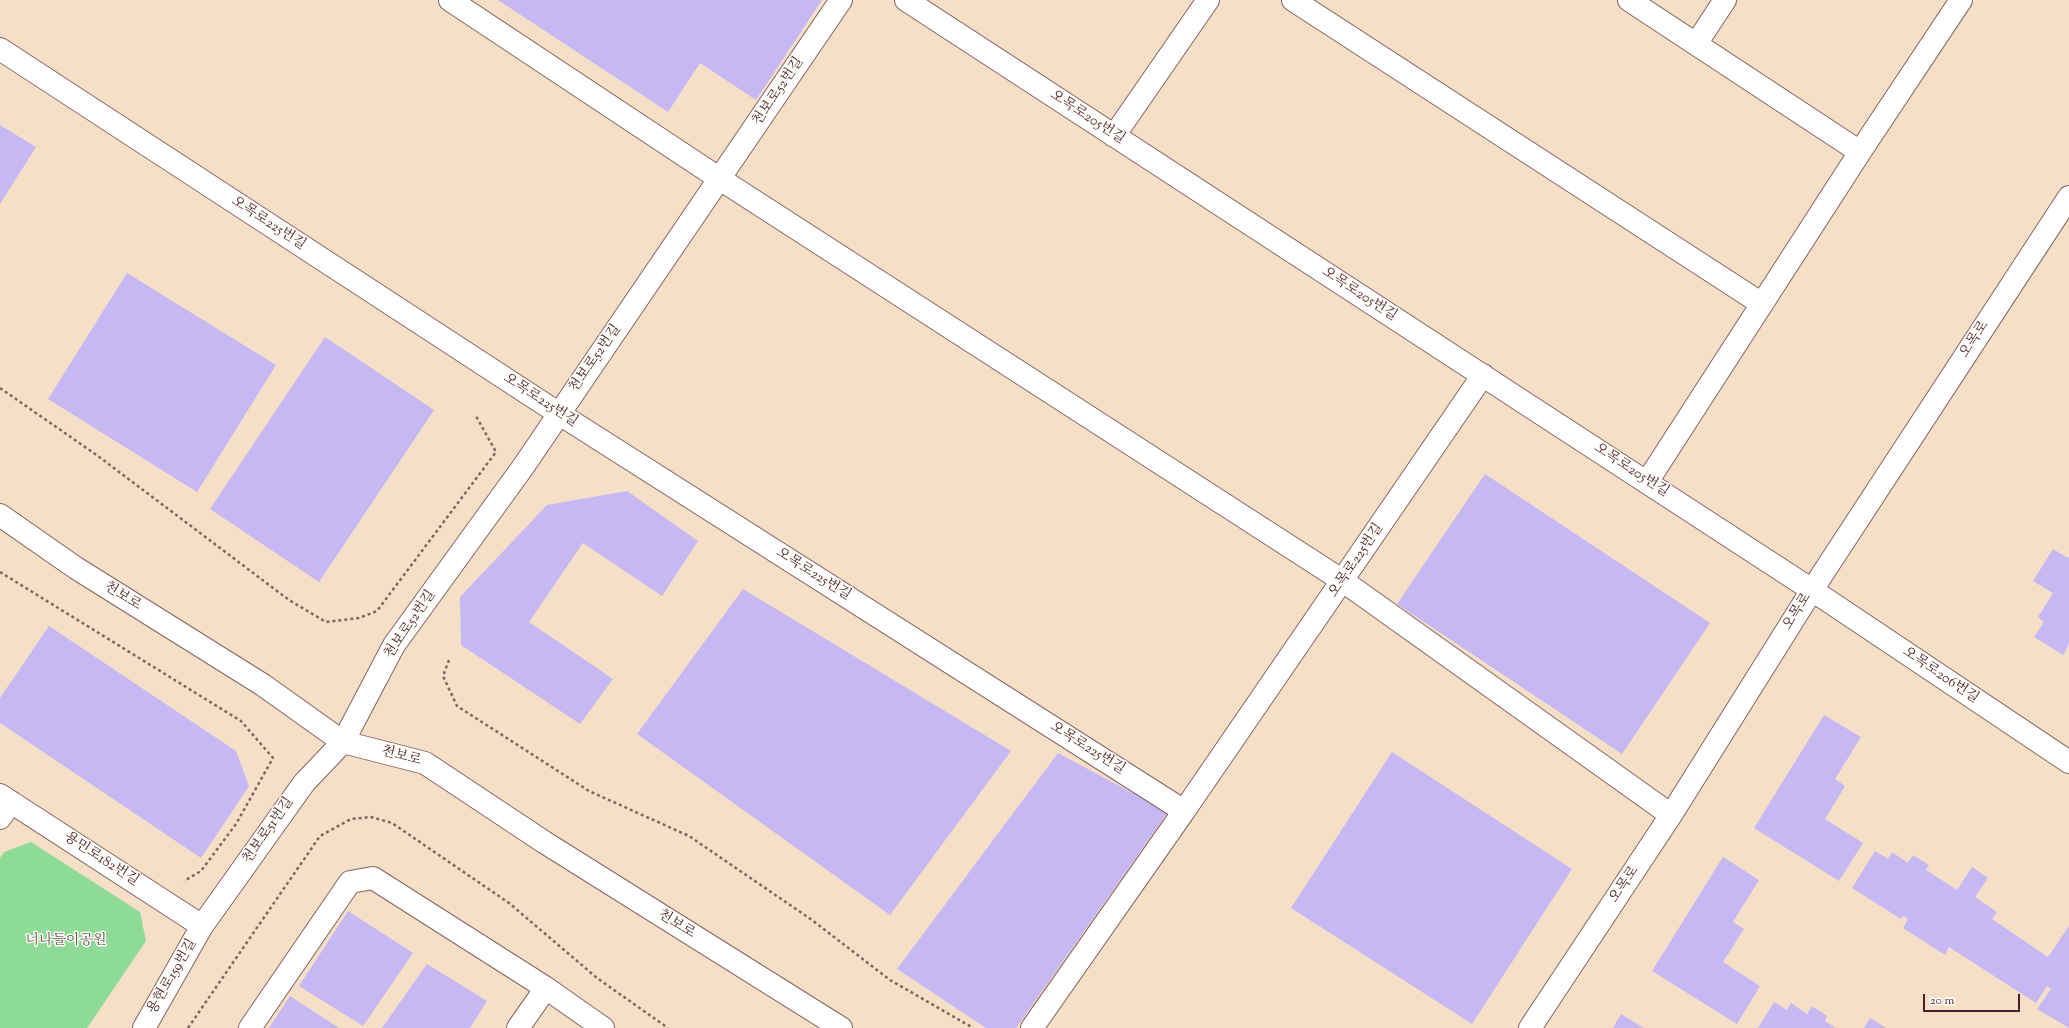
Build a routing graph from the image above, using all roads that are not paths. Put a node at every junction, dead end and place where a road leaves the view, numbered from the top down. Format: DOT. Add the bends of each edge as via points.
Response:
graph roads {
  1 [pos="450,0"];
  2 [pos="841,0"];
  3 [pos="906,0"];
  4 [pos="1208,0"];
  5 [pos="1293,0"];
  6 [pos="1628,0"];
  7 [pos="1725,0"];
  8 [pos="1961,0"];
  9 [pos="1696,44"];
  10 [pos="0,49"];
  11 [pos="1114,136"];
  12 [pos="1860,152"];
  13 [pos="720,179"];
  14 [pos="2069,197"];
  15 [pos="1762,304"];
  16 [pos="1483,375"];
  17 [pos="558,413"];
  18 [pos="1647,482"];
  19 [pos="0,515"];
  20 [pos="1343,581"];
  21 [pos="1812,590"];
  22 [pos="343,742"];
  23 [pos="2069,762"];
  24 [pos="4,805"];
  25 [pos="1184,811"];
  26 [pos="1671,815"];
  27 [pos="202,926"];
  28 [pos="546,988"];
  29 [pos="144,1028"];
  30 [pos="250,1028"];
  31 [pos="518,1028"];
  32 [pos="603,1028"];
  33 [pos="841,1028"];
  34 [pos="1032,1028"];
  35 [pos="1530,1028"];
  1 -- 13 [label="street"];
  2 -- 13 [label="street, 천보로52번길"];
  3 -- 11 [label="street, 오목로205번길"];
  4 -- 11 [label="street"];
  5 -- 15 [label="street"];
  6 -- 9 [label="street"];
  7 -- 9 [label="street"];
  8 -- 12 [label="street"];
  9 -- 12 [label="street"];
  10 -- 17 [label="street, 오목로225번길"];
  11 -- 16 [label="street, 오목로205번길"];
  12 -- 15 [label="street"];
  13 -- 17 [label="street, 천보로52번길"];
  13 -- 20 [label="street"];
  14 -- 21 [label="street, 오목로"];
  15 -- 18 [label="street"];
  16 -- 18 [label="street, 오목로205번길"];
  16 -- 20 [label="street, 오목로225번길"];
  17 -- 22 [label="street, 천보로52번길" via="523,467 394,645"];
  17 -- 25 [label="street, 오목로225번길"];
  18 -- 21 [label="street, 오목로205번길"];
  19 -- 22 [label="street, 천보로" via="76,568 263,685"];
  20 -- 25 [label="street, 오목로225번길"];
  20 -- 26 [label="street"];
  21 -- 23 [label="street, 오목로206번길"];
  21 -- 26 [label="street, 오목로"];
  22 -- 27 [label="street, 천보로51번길" via="304,783"];
  22 -- 33 [label="street, 천보로" via="426,763 544,842"];
  24 -- 27 [label="street, 용민로182번길"];
  25 -- 34 [label="street"];
  26 -- 35 [label="street, 오목로"];
  27 -- 29 [label="street, 용현로159번길"];
  28 -- 30 [label="street" via="373,878 350,882"];
  28 -- 31 [label="street"];
  28 -- 32 [label="street"];
}
